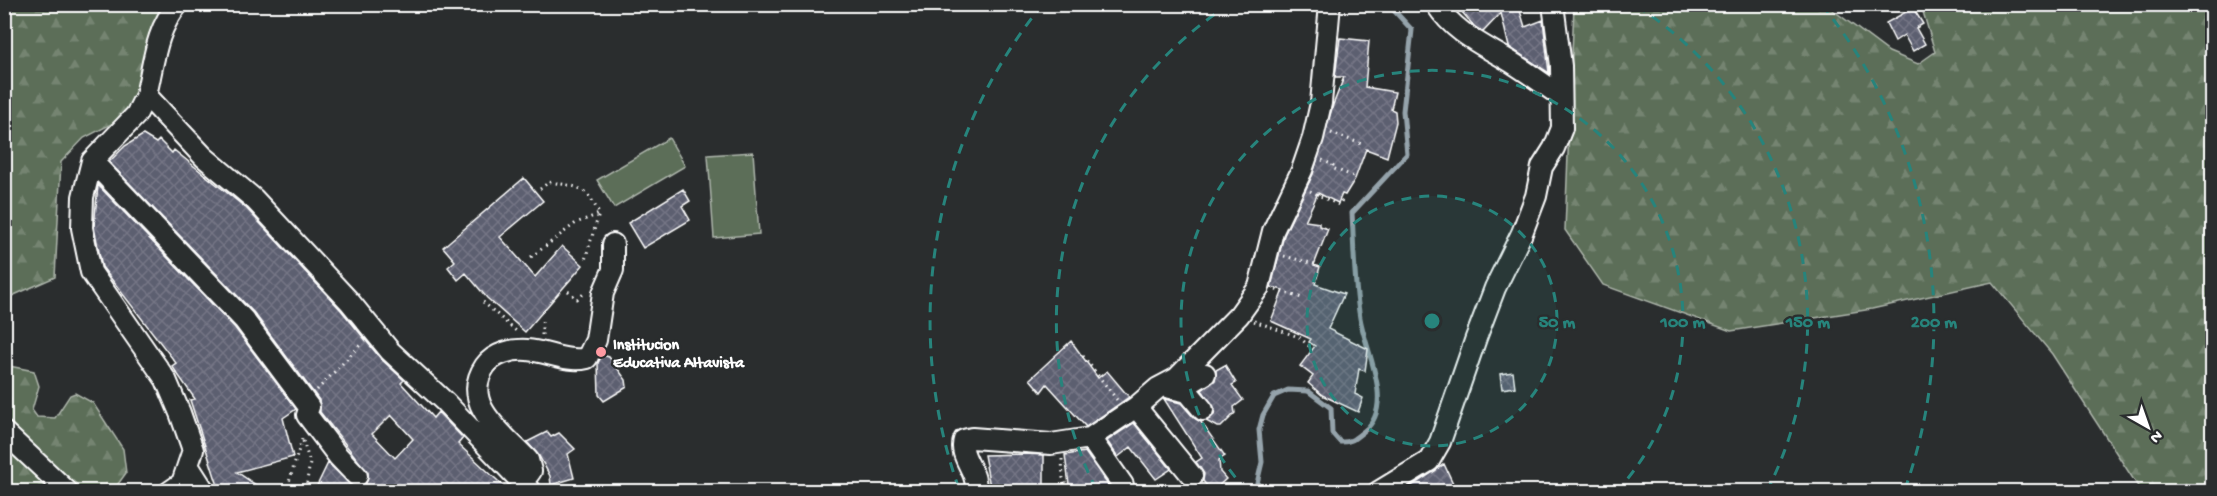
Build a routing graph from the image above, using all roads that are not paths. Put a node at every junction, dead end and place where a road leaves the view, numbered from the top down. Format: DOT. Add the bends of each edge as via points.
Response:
graph roads {
  1 [pos="178,4"];
  2 [pos="1330,4"];
  3 [pos="1437,4"];
  4 [pos="1553,4"];
  5 [pos="146,95"];
  6 [pos="1561,96"];
  7 [pos="92,161"];
  8 [pos="613,244"];
  9 [pos="1205,374"];
  10 [pos="1170,388"];
  11 [pos="1131,410"];
  12 [pos="1203,410"];
  13 [pos="4,432"];
  14 [pos="1090,438"];
  15 [pos="189,467"];
  16 [pos="357,476"];
  17 [pos="1192,476"];
  18 [pos="1123,485"];
  19 [pos="527,487"];
  20 [pos="68,492"];
  21 [pos="169,492"];
  22 [pos="204,492"];
  23 [pos="975,492"];
  24 [pos="1378,492"];
  1 -- 5 [label="street" via="156,43"];
  2 -- 10 [label="street" via="1316,127 1273,231 1259,286 1239,315"];
  3 -- 6 [label="street" via="1447,21 1464,35"];
  4 -- 6 [label="street"];
  5 -- 7 [label="street" via="136,115"];
  5 -- 19 [label="street" via="204,157 254,199 337,287 390,351"];
  6 -- 24 [label="street" via="1562,128 1542,168 1522,233 1495,288 1440,442 1429,461"];
  7 -- 15 [label="street" via="83,197 82,228 91,272 166,380 193,450"];
  7 -- 16 [label="street" via="244,320 338,456"];
  8 -- 19 [label="street" via="613,270 603,293 596,340 586,358 571,359 529,350 508,352 488,362 477,380 476,395 481,409 528,460 531,471"];
  9 -- 10 [label="street"];
  10 -- 11 [label="street"];
  10 -- 12 [label="street" via="1188,392"];
  11 -- 14 [label="street"];
  11 -- 17 [label="street"];
  13 -- 20 [label="street"];
  14 -- 18 [label="street"];
  14 -- 23 [label="street" via="1051,444 964,440 963,452 975,476"];
  15 -- 21 [label="street" via="182,483"];
  15 -- 22 [label="street"];
}
